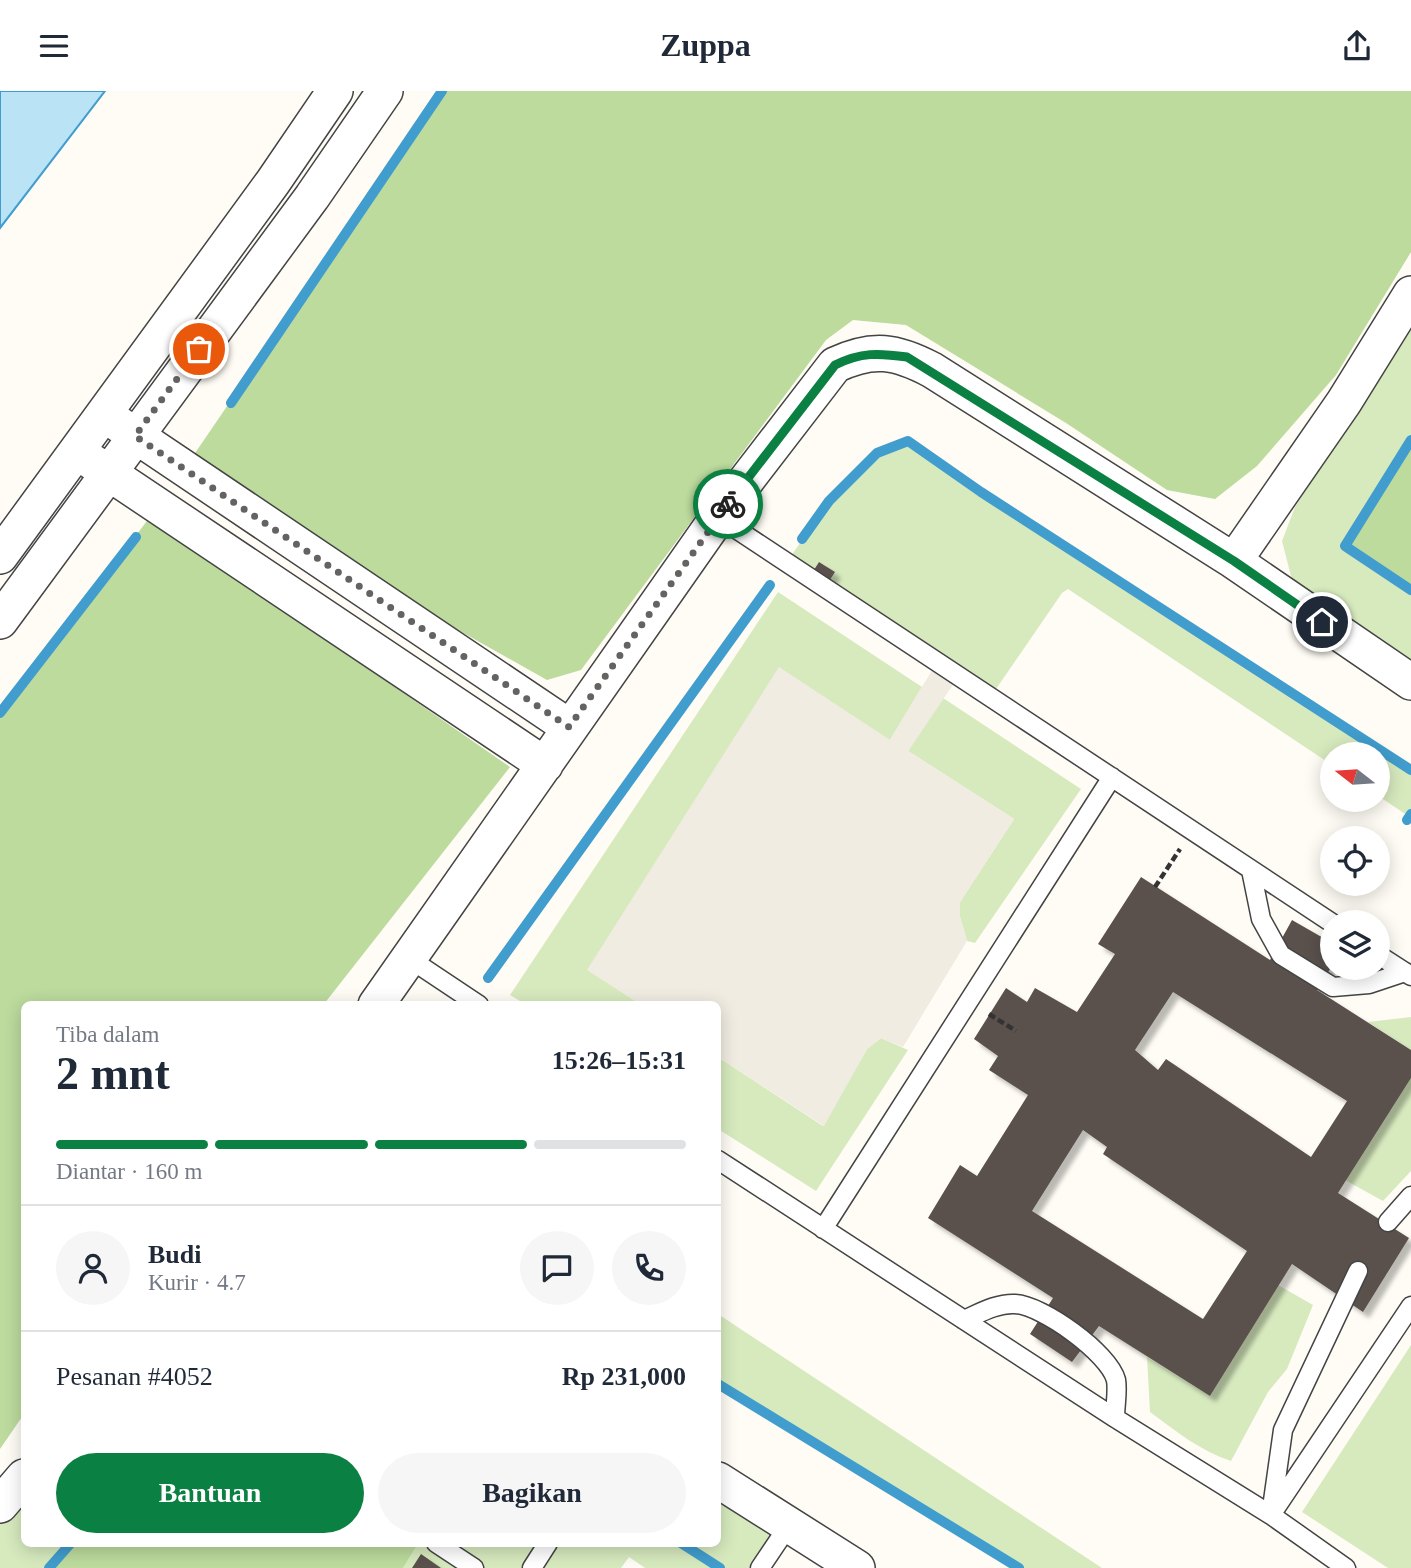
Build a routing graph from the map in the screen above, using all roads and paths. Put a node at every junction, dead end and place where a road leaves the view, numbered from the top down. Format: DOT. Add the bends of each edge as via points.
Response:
graph roads {
  1 [pos="335,91"];
  2 [pos="385,91"];
  3 [pos="1411,294"];
  4 [pos="106,414"];
  5 [pos="135,436"];
  6 [pos="77,451"];
  7 [pos="109,473"];
  8 [pos="718,517"];
  9 [pos="0,556"];
  10 [pos="1234,561"];
  11 [pos="0,621"];
  12 [pos="1411,682"];
  13 [pos="569,727"];
  14 [pos="545,765"];
  15 [pos="1112,777"];
  16 [pos="1192,830"];
  17 [pos="1251,870"];
  18 [pos="1155,887"];
  19 [pos="1320,915"];
  20 [pos="410,959"];
  21 [pos="1390,962"];
  22 [pos="1408,974"];
  23 [pos="379,1001"];
  24 [pos="473,1001"];
  25 [pos="985,1012"];
  26 [pos="1016,1031"];
  27 [pos="721,1162"];
  28 [pos="1411,1196"];
  29 [pos="1388,1222"];
  30 [pos="823,1229"];
  31 [pos="1357,1271"];
  32 [pos="1411,1305"];
  33 [pos="964,1320"];
  34 [pos="1115,1418"];
  35 [pos="21,1480"];
  36 [pos="721,1482"];
  37 [pos="0,1505"];
  38 [pos="1271,1515"];
  39 [pos="789,1525"];
  40 [pos="442,1547"];
  41 [pos="545,1547"];
  42 [pos="819,1558"];
  43 [pos="474,1568"];
  44 [pos="532,1568"];
  45 [pos="760,1568"];
  46 [pos="857,1568"];
  47 [pos="1346,1568"];
  1 -- 4 [label="street"];
  2 -- 5 [label="street"];
  3 -- 10 [label="street" via="1344,402"];
  4 -- 5 [label="street"];
  4 -- 6 [label="street"];
  5 -- 7 [label="street"];
  5 -- 13 [label="street"];
  6 -- 7 [label="street"];
  6 -- 9 [label="street"];
  7 -- 11 [label="street"];
  7 -- 14 [label="street"];
  8 -- 10 [label="street" via="835,365 858,354 880,353 907,357 932,370"];
  8 -- 13 [label="street"];
  8 -- 15 [label="lane"];
  10 -- 12 [label="street"];
  13 -- 14 [label="street"];
  14 -- 20 [label="street"];
  15 -- 16 [label="lane"];
  15 -- 30 [label="lane"];
  16 -- 17 [label="lane"];
  16 -- 18 [label="path"];
  17 -- 19 [label="lane"];
  17 -- 22 [label="lane" via="1261,919 1281,955 1333,986 1361,986"];
  20 -- 23 [label="street"];
  20 -- 24 [label="lane"];
  21 -- 22 [label="lane"];
  25 -- 26 [label="path"];
  27 -- 30 [label="lane"];
  28 -- 29 [label="lane"];
  30 -- 33 [label="lane"];
  31 -- 38 [label="lane" via="1283,1430"];
  32 -- 38 [label="lane"];
  33 -- 34 [label="lane"];
  33 -- 34 [label="lane" via="1016,1304 1040,1311 1103,1360 1116,1379"];
  34 -- 38 [label="lane"];
  35 -- 37 [label="street"];
  36 -- 39 [label="street"];
  38 -- 47 [label="lane"];
  39 -- 42 [label="street"];
  39 -- 45 [label="lane"];
  40 -- 43 [label="lane"];
  41 -- 44 [label="lane"];
  42 -- 46 [label="street"];
}
